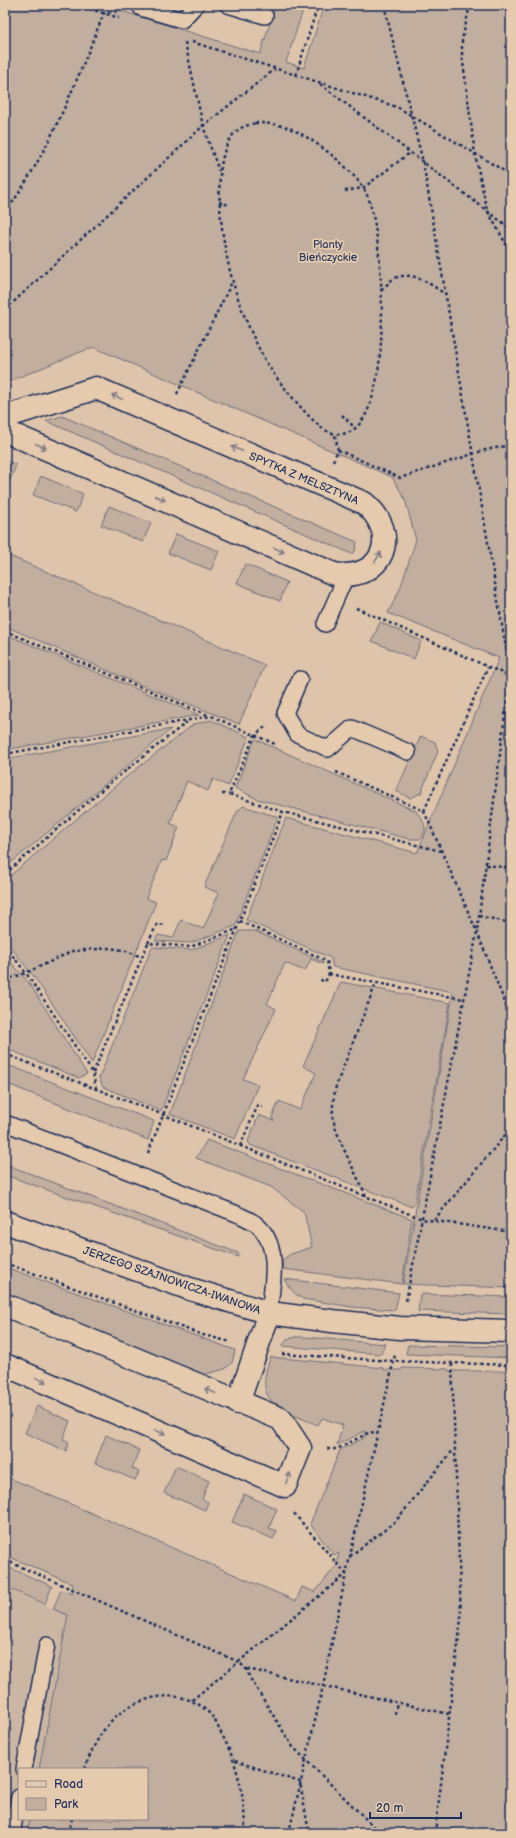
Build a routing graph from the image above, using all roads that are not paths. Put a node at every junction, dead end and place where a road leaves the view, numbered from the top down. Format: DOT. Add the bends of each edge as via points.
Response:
graph roads {
  1 [pos="142,5"];
  2 [pos="196,5"];
  3 [pos="228,5"];
  4 [pos="265,16"];
  5 [pos="5,417"];
  6 [pos="5,431"];
  7 [pos="346,576"];
  8 [pos="325,624"];
  9 [pos="300,679"];
  10 [pos="408,752"];
  11 [pos="5,1123"];
  12 [pos="5,1222"];
  13 [pos="5,1305"];
  14 [pos="269,1313"];
  15 [pos="511,1331"];
  16 [pos="5,1365"];
  17 [pos="238,1403"];
  18 [pos="47,1645"];
  19 [pos="24,1768"];
  20 [pos="18,1801"];
  21 [pos="12,1833"];
  1 -- 2 [label="lane" via="141,8 182,20"];
  3 -- 4 [label="lane"];
  7 -- 5 [label="street, SPYTKA Z MELSZTYNA, one-way" via="359,574 370,568 383,546 381,522 374,511 359,501 96,388"];
  6 -- 7 [label="street, one-way" via="334,574"];
  7 -- 8 [label="lane"];
  9 -- 10 [label="lane" via="285,713 297,734 328,749 352,728"];
  11 -- 14 [label="lane" via="257,1224 269,1241 273,1257"];
  12 -- 14 [label="street, JERZEGO SZAJNOWICZA-IWANOWA" via="190,1289"];
  17 -- 13 [label="street, one-way"];
  14 -- 15 [label="street, JERZEGO SZAJNOWICZA-IWANOWA" via="400,1328"];
  14 -- 17 [label="street"];
  16 -- 17 [label="street, one-way" via="285,1486 300,1448 280,1419"];
  18 -- 19 [label="lane"];
  20 -- 21 [label="lane"];
}
